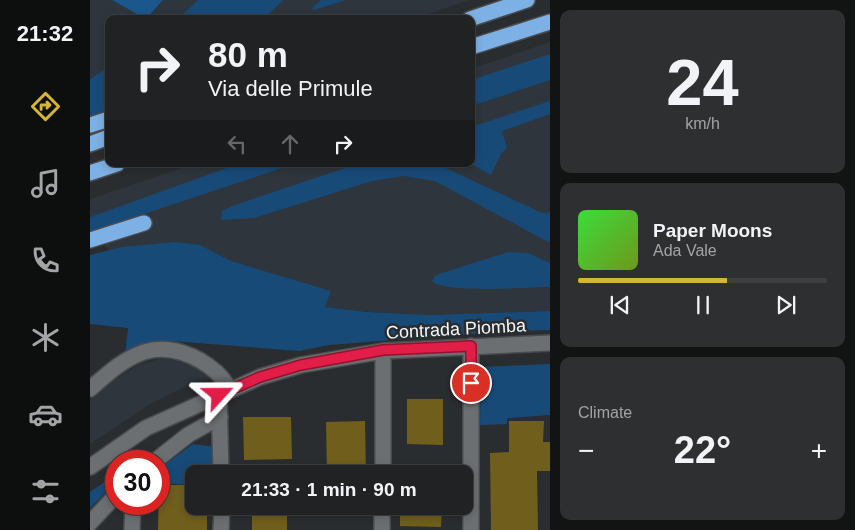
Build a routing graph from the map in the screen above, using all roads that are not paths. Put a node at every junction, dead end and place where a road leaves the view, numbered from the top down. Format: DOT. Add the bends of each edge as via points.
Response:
graph roads {
  1 [pos="526,0"];
  2 [pos="475,17"];
  3 [pos="550,22"];
  4 [pos="475,47"];
  5 [pos="105,120"];
  6 [pos="90,125"];
  7 [pos="105,138"];
  8 [pos="90,144"];
  9 [pos="108,167"];
  10 [pos="90,173"];
  11 [pos="144,222"];
  12 [pos="90,240"];
  13 [pos="550,343"];
  14 [pos="471,346"];
  15 [pos="383,350"];
  16 [pos="90,389"];
  17 [pos="225,392"];
  18 [pos="220,417"];
  19 [pos="169,450"];
  20 [pos="222,465"];
  21 [pos="383,465"];
  22 [pos="90,468"];
  23 [pos="105,506"];
  24 [pos="133,515"];
  25 [pos="222,515"];
  26 [pos="382,515"];
  27 [pos="90,522"];
  28 [pos="132,530"];
  29 [pos="221,530"];
  30 [pos="382,530"];
  31 [pos="471,530"];
  1 -- 2 [label="highway"];
  3 -- 4 [label="highway"];
  5 -- 6 [label="highway"];
  7 -- 8 [label="highway"];
  9 -- 10 [label="highway"];
  11 -- 12 [label="highway"];
  13 -- 14 [label="street, Contrada Piomba"];
  14 -- 15 [label="street, Contrada Piomba"];
  14 -- 31 [label="street"];
  15 -- 17 [label="street, Contrada Piomba" via="301,365"];
  15 -- 21 [label="street"];
  16 -- 17 [label="street" via="127,360 145,352 163,350 178,351 198,359 217,372"];
  17 -- 18 [label="street"];
  17 -- 22 [label="street, Contrada Piomba" via="146,428"];
  18 -- 19 [label="street"];
  18 -- 20 [label="street"];
  23 -- 27 [label="street"];
  24 -- 28 [label="street"];
  25 -- 29 [label="street"];
  26 -- 30 [label="street"];
}
